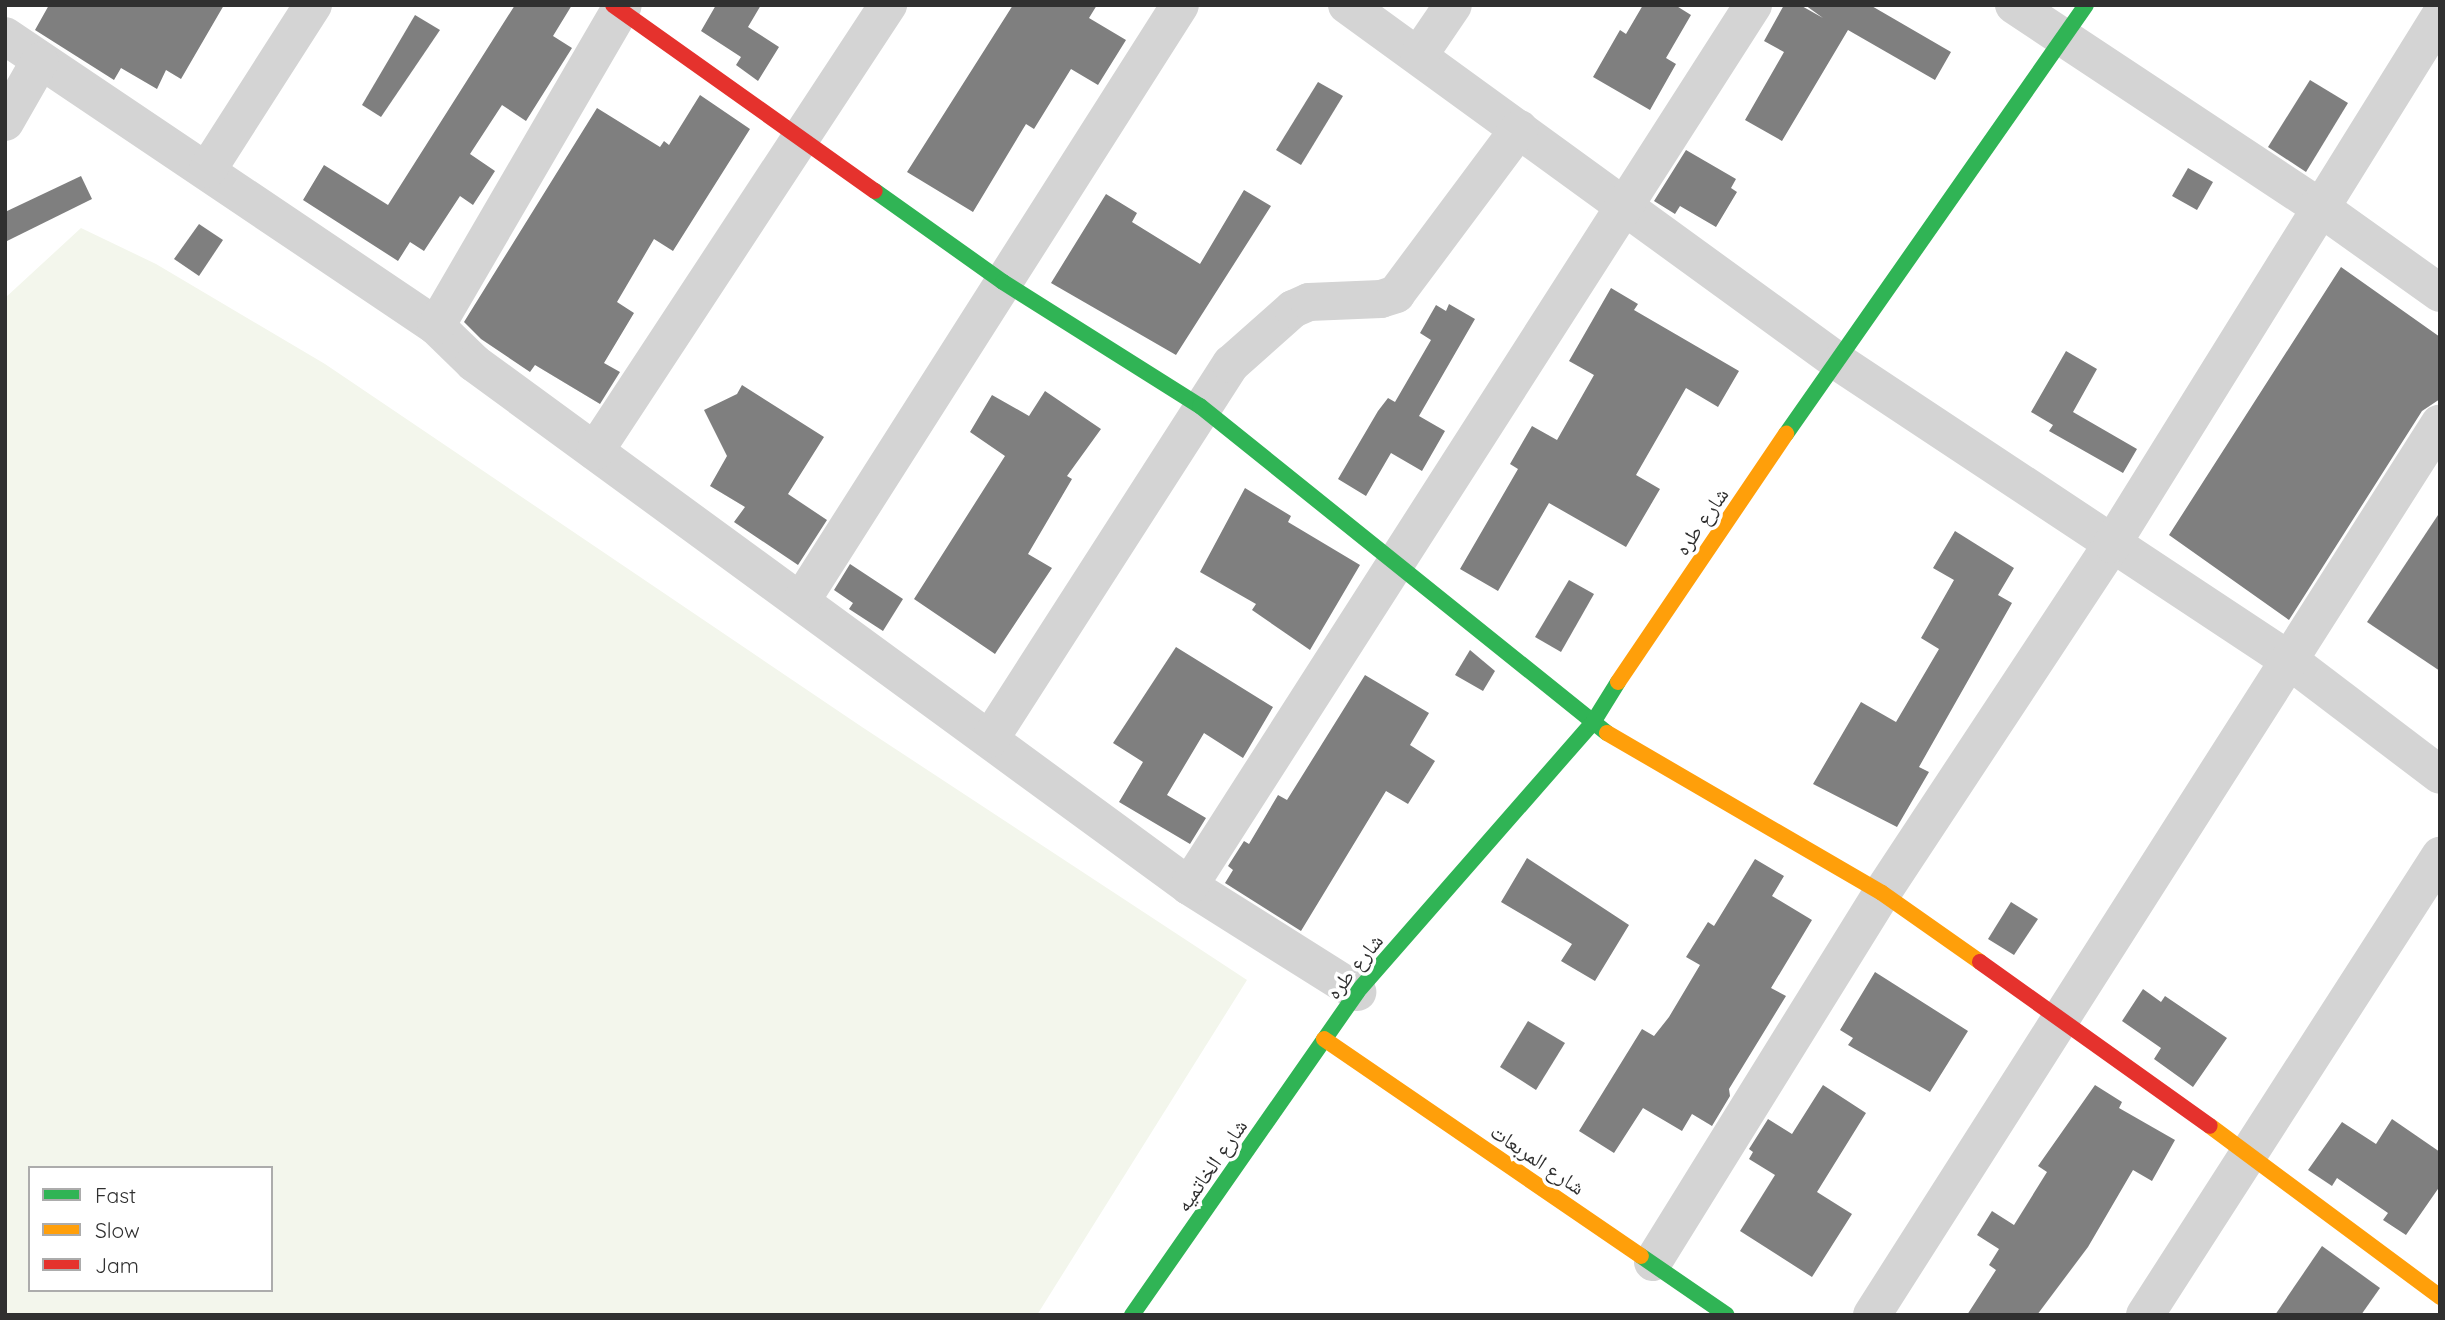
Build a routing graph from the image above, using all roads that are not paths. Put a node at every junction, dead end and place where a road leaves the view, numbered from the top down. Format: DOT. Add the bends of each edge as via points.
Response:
graph roads {
  1 [pos="12,5"];
  2 [pos="313,5"];
  3 [pos="888,5"];
  4 [pos="1180,5"];
  5 [pos="1347,5"];
  6 [pos="1454,5"];
  7 [pos="1752,5"];
  8 [pos="2014,5"];
  9 [pos="2087,5"];
  10 [pos="619,7"];
  11 [pos="5,16"];
  12 [pos="2440,16"];
  13 [pos="5,36"];
  14 [pos="2061,40"];
  15 [pos="1419,55"];
  16 [pos="40,61"];
  17 [pos="5,122"];
  18 [pos="1519,129"];
  19 [pos="801,141"];
  20 [pos="208,169"];
  21 [pos="2318,206"];
  22 [pos="1627,208"];
  23 [pos="1003,282"];
  24 [pos="2440,293"];
  25 [pos="436,326"];
  26 [pos="1840,363"];
  27 [pos="1200,406"];
  28 [pos="2440,423"];
  29 [pos="595,451"];
  30 [pos="2112,544"];
  31 [pos="1397,561"];
  32 [pos="800,601"];
  33 [pos="2290,662"];
  34 [pos="1592,724"];
  35 [pos="989,739"];
  36 [pos="2440,775"];
  37 [pos="2440,856"];
  38 [pos="1189,886"];
  39 [pos="1882,892"];
  40 [pos="1357,992"];
  41 [pos="2057,1019"];
  42 [pos="1324,1039"];
  43 [pos="2247,1152"];
  44 [pos="1653,1262"];
  45 [pos="2440,1297"];
  46 [pos="2440,1310"];
  47 [pos="1132,1315"];
  48 [pos="1727,1315"];
  49 [pos="1872,1315"];
  50 [pos="2146,1315"];
  51 [pos="2437,1315"];
  1 -- 11 [label="street"];
  2 -- 20 [label="street"];
  3 -- 19 [label="street"];
  4 -- 23 [label="street"];
  5 -- 15 [label="street"];
  6 -- 15 [label="street"];
  7 -- 22 [label="street"];
  8 -- 14 [label="street"];
  9 -- 14 [label="street, شارع طره"];
  10 -- 19 [label="street"];
  10 -- 25 [label="street"];
  12 -- 21 [label="street"];
  13 -- 16 [label="street"];
  14 -- 21 [label="street"];
  14 -- 26 [label="street, شارع طره"];
  15 -- 18 [label="street"];
  16 -- 17 [label="street"];
  16 -- 20 [label="street"];
  18 -- 22 [label="street"];
  18 -- 27 [label="street" via="1396,294 1381,299 1309,302 1293,309 1231,364"];
  19 -- 23 [label="street"];
  19 -- 29 [label="street"];
  20 -- 25 [label="street"];
  21 -- 24 [label="street"];
  21 -- 30 [label="street"];
  22 -- 26 [label="street"];
  22 -- 31 [label="street"];
  23 -- 27 [label="street"];
  23 -- 32 [label="street"];
  25 -- 29 [label="street" via="474,363"];
  26 -- 30 [label="street"];
  26 -- 34 [label="street, شارع طره" via="1662,612"];
  27 -- 31 [label="street"];
  27 -- 35 [label="street"];
  28 -- 33 [label="street"];
  29 -- 32 [label="street"];
  30 -- 33 [label="street"];
  30 -- 39 [label="street"];
  31 -- 34 [label="street"];
  31 -- 38 [label="street"];
  32 -- 35 [label="street"];
  33 -- 36 [label="street"];
  33 -- 41 [label="street"];
  34 -- 39 [label="street"];
  34 -- 40 [label="street, شارع طره"];
  35 -- 38 [label="street"];
  37 -- 43 [label="street"];
  38 -- 40 [label="street"];
  39 -- 41 [label="street"];
  39 -- 44 [label="street"];
  40 -- 42 [label="street, شارع طره"];
  41 -- 43 [label="street"];
  41 -- 49 [label="street"];
  42 -- 44 [label="street, شارع المربعات"];
  42 -- 47 [label="street, شارع الخاتميه"];
  43 -- 45 [label="street"];
  43 -- 50 [label="street"];
  44 -- 48 [label="street, شارع المربعات"];
  46 -- 51 [label="street"];
}
